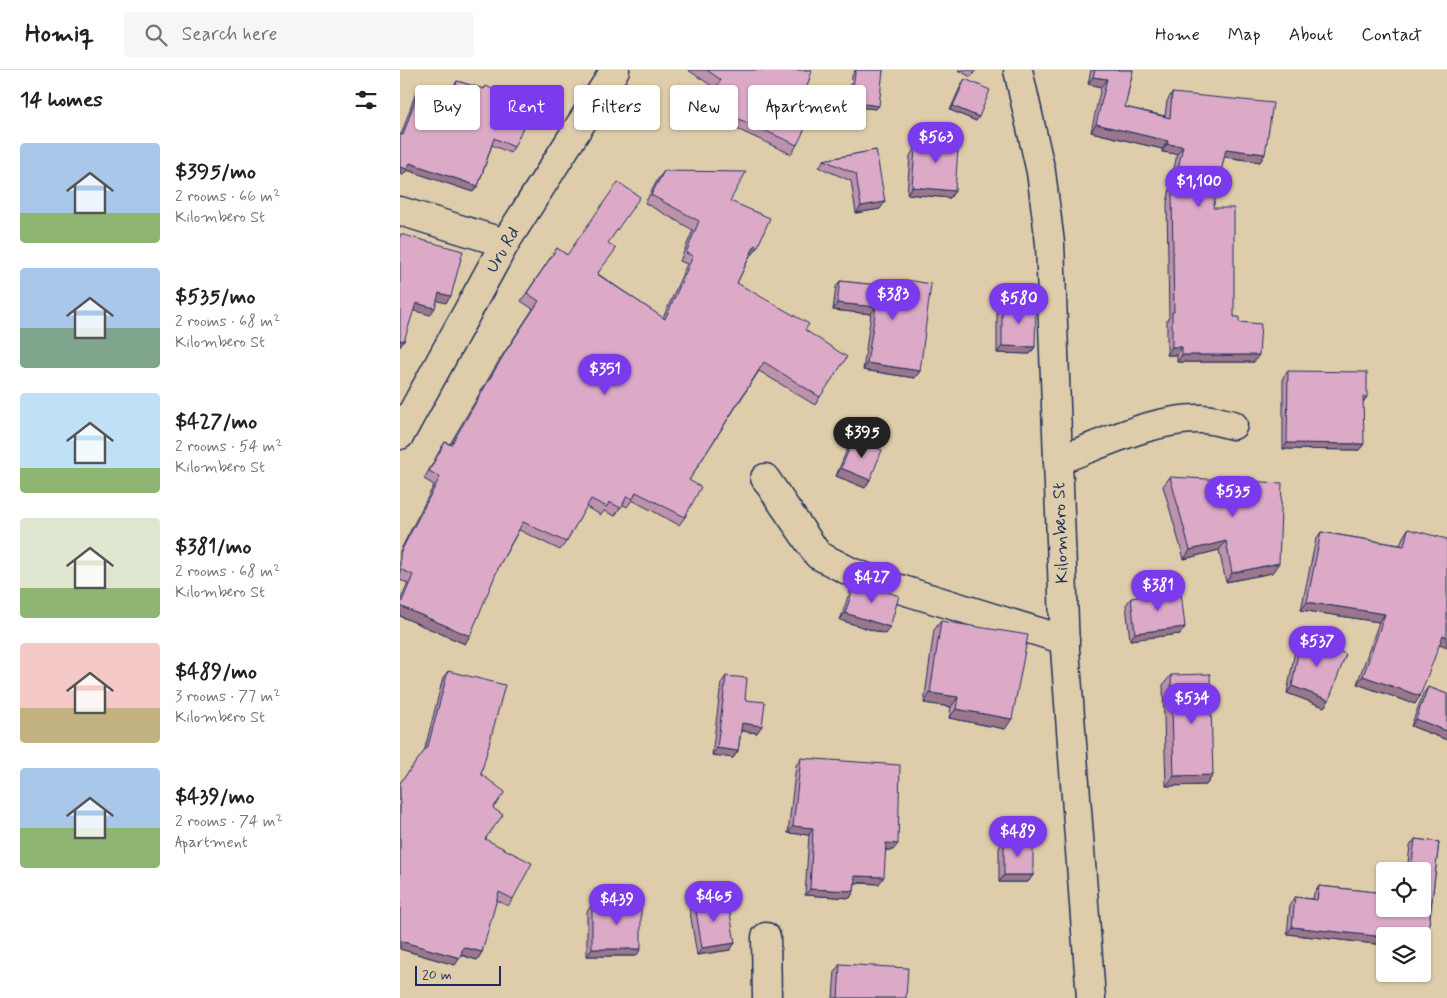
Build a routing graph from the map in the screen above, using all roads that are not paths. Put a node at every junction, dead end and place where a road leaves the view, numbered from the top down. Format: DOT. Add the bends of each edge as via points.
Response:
graph roads {
  1 [pos="615,70"];
  2 [pos="1018,70"];
  3 [pos="400,211"];
  4 [pos="505,243"];
  5 [pos="1233,425"];
  6 [pos="400,435"];
  7 [pos="1058,460"];
  8 [pos="765,478"];
  9 [pos="1065,640"];
  10 [pos="766,937"];
  11 [pos="767,998"];
  12 [pos="1090,998"];
  1 -- 4 [label="street, Uru Rd"];
  2 -- 7 [label="street, Kilombero St" via="1042,172 1050,243"];
  3 -- 4 [label="street"];
  4 -- 6 [label="street, Uru Rd"];
  5 -- 7 [label="street" via="1203,419 1176,421"];
  7 -- 9 [label="street, Kilombero St"];
  8 -- 9 [label="street" via="818,555 851,572 900,589"];
  9 -- 12 [label="street, Kilombero St"];
  10 -- 11 [label="street"];
}
